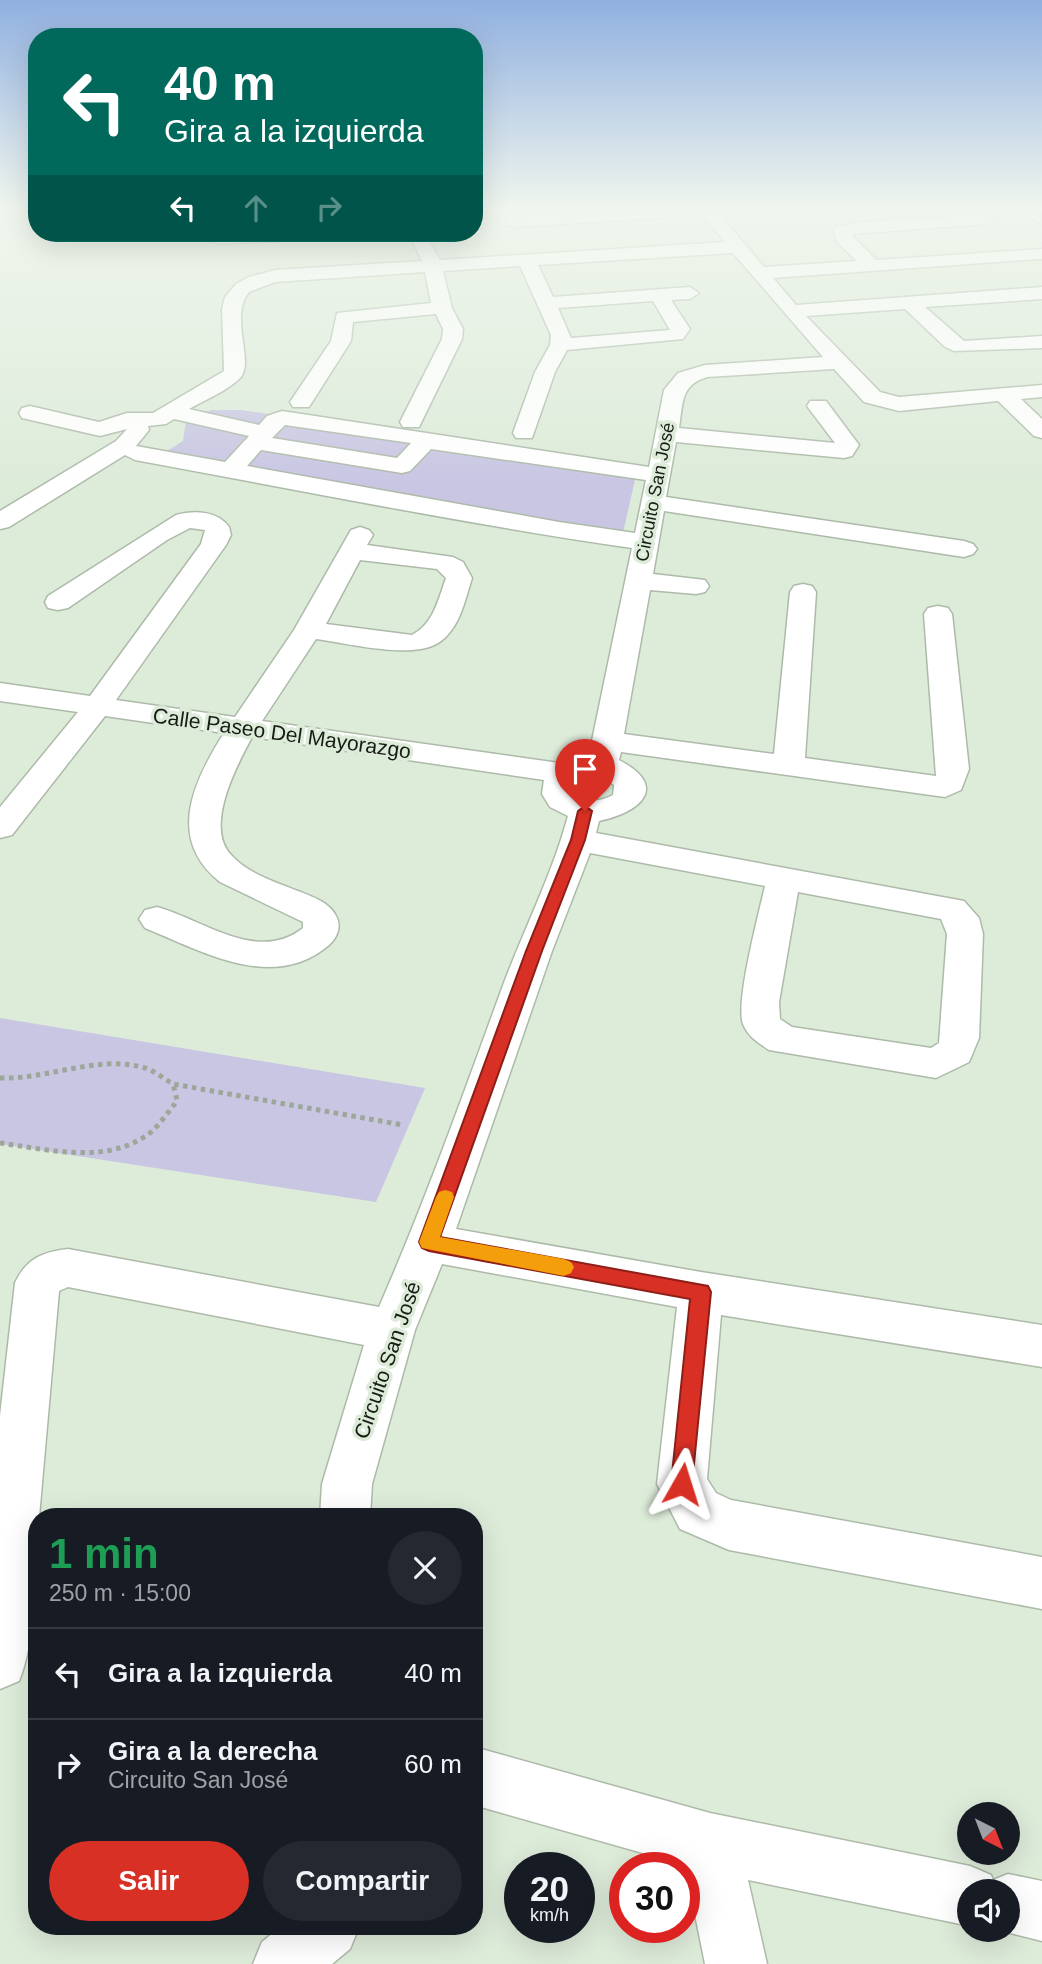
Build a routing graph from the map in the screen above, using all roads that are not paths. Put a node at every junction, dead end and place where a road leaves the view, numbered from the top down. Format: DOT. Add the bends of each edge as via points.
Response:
graph roads {
  1 [pos="232,302"];
  2 [pos="440,302"];
  3 [pos="567,302"];
  4 [pos="662,302"];
  5 [pos="783,302"];
  6 [pos="909,302"];
  7 [pos="914,302"];
  8 [pos="548,303"];
  9 [pos="442,308"];
  10 [pos="791,311"];
  11 [pos="1042,342"];
  12 [pos="560,345"];
  13 [pos="839,362"];
  14 [pos="1042,391"];
  15 [pos="1003,394"];
  16 [pos="301,402"];
  17 [pos="818,406"];
  18 [pos="30,412"];
  19 [pos="165,415"];
  20 [pos="134,419"];
  21 [pos="411,422"];
  22 [pos="355,427"];
  23 [pos="100,429"];
  24 [pos="1042,431"];
  25 [pos="524,433"];
  26 [pos="667,434"];
  27 [pos="261,438"];
  28 [pos="426,441"];
  29 [pos="124,453"];
  30 [pos="329,455"];
  31 [pos="230,471"];
  32 [pos="658,475"];
  33 [pos="302,482"];
  34 [pos="652,502"];
  35 [pos="0,522"];
  36 [pos="645,542"];
  37 [pos="964,549"];
  38 [pos="638,581"];
  39 [pos="696,586"];
  40 [pos="803,592"];
  41 [pos="58,602"];
  42 [pos="938,614"];
  43 [pos="308,630"];
  44 [pos="0,692"];
  45 [pos="0,710"];
  46 [pos="91,715"];
  47 [pos="237,737"];
  48 [pos="605,753"];
  49 [pos="789,765"];
  50 [pos="570,803"];
  51 [pos="0,828"];
  52 [pos="783,880"];
  53 [pos="157,919"];
  54 [pos="429,1242"];
  55 [pos="701,1292"];
  56 [pos="392,1330"];
  57 [pos="1042,1346"];
  58 [pos="346,1508"];
  59 [pos="1042,1583"];
  60 [pos="0,1662"];
  61 [pos="483,1779"];
  62 [pos="710,1843"];
  63 [pos="957,1893"];
  64 [pos="1020,1906"];
  65 [pos="1042,1911"];
  66 [pos="318,1935"];
  67 [pos="284,1964"];
  68 [pos="736,1964"];
  1 -- 19 [label="street" via="234,371"];
  2 -- 9 [label="street"];
  3 -- 8 [label="street"];
  4 -- 12 [label="street" via="680,332"];
  5 -- 10 [label="street"];
  6 -- 7 [label="street"];
  6 -- 10 [label="street"];
  6 -- 11 [label="street" via="952,344"];
  8 -- 12 [label="street" via="561,334"];
  9 -- 16 [label="street" via="345,317 341,341"];
  9 -- 21 [label="street" via="453,329 452,338"];
  10 -- 13 [label="street"];
  12 -- 25 [label="street" via="545,372"];
  13 -- 15 [label="street" via="873,397 893,404"];
  13 -- 26 [label="street, Circuito San José" via="694,373 678,382 674,390"];
  14 -- 15 [label="street"];
  15 -- 24 [label="street"];
  17 -- 26 [label="street" via="848,445 844,451"];
  18 -- 23 [label="street"];
  19 -- 20 [label="street"];
  19 -- 27 [label="street"];
  19 -- 29 [label="street" via="174,427 168,440"];
  20 -- 23 [label="street"];
  20 -- 29 [label="street" via="138,430"];
  22 -- 27 [label="street" via="282,418"];
  22 -- 28 [label="street"];
  22 -- 30 [label="street"];
  23 -- 29 [label="street" via="96,443"];
  26 -- 32 [label="street, Circuito San José"];
  27 -- 30 [label="street"];
  27 -- 31 [label="street"];
  28 -- 30 [label="street" via="402,466"];
  28 -- 32 [label="street"];
  29 -- 31 [label="street"];
  29 -- 35 [label="street" via="79,471"];
  30 -- 33 [label="street"];
  31 -- 33 [label="street"];
  32 -- 34 [label="street, Circuito San José"];
  33 -- 36 [label="street"];
  34 -- 36 [label="street, Circuito San José"];
  34 -- 37 [label="street"];
  36 -- 38 [label="street, Circuito San José"];
  38 -- 39 [label="street"];
  38 -- 48 [label="street, Circuito San José"];
  40 -- 49 [label="street"];
  41 -- 46 [label="street" via="185,520 208,521 217,527 213,545"];
  42 -- 49 [label="street" via="952,757 950,783 935,787"];
  43 -- 43 [label="street" via="356,543 444,562 459,578 445,619 430,638 413,643"];
  43 -- 47 [label="street"];
  44 -- 46 [label="street, Calle Paseo Del Mayorazgo"];
  45 -- 46 [label="street, Calle Paseo Del Mayorazgo"];
  46 -- 47 [label="street, Calle Paseo Del Mayorazgo"];
  46 -- 51 [label="street"];
  47 -- 50 [label="street, Calle Paseo Del Mayorazgo"];
  47 -- 53 [label="street" via="208,801 203,838 213,857 230,872 317,914 320,933 299,950 267,957 244,954"];
  48 -- 49 [label="street"];
  48 -- 50 [label="street" via="582,765"];
  48 -- 50 [label="street" via="627,777 631,794 614,808"];
  50 -- 52 [label="street"];
  50 -- 54 [label="street, Circuito San José" via="534,951"];
  52 -- 52 [label="street" via="760,1002 766,1029 802,1045 936,1063 955,1052 960,1038 965,934 957,913 940,905"];
  54 -- 55 [label="street"];
  54 -- 56 [label="street, Circuito San José"];
  55 -- 57 [label="street"];
  55 -- 59 [label="street" via="682,1484 698,1511 729,1525"];
  56 -- 58 [label="street, Circuito San José" via="347,1484"];
  56 -- 60 [label="street" via="68,1268 45,1274 37,1283"];
  61 -- 62 [label="street"];
  62 -- 63 [label="street"];
  62 -- 68 [label="street"];
  64 -- 65 [label="street"];
  66 -- 67 [label="street"];
}
